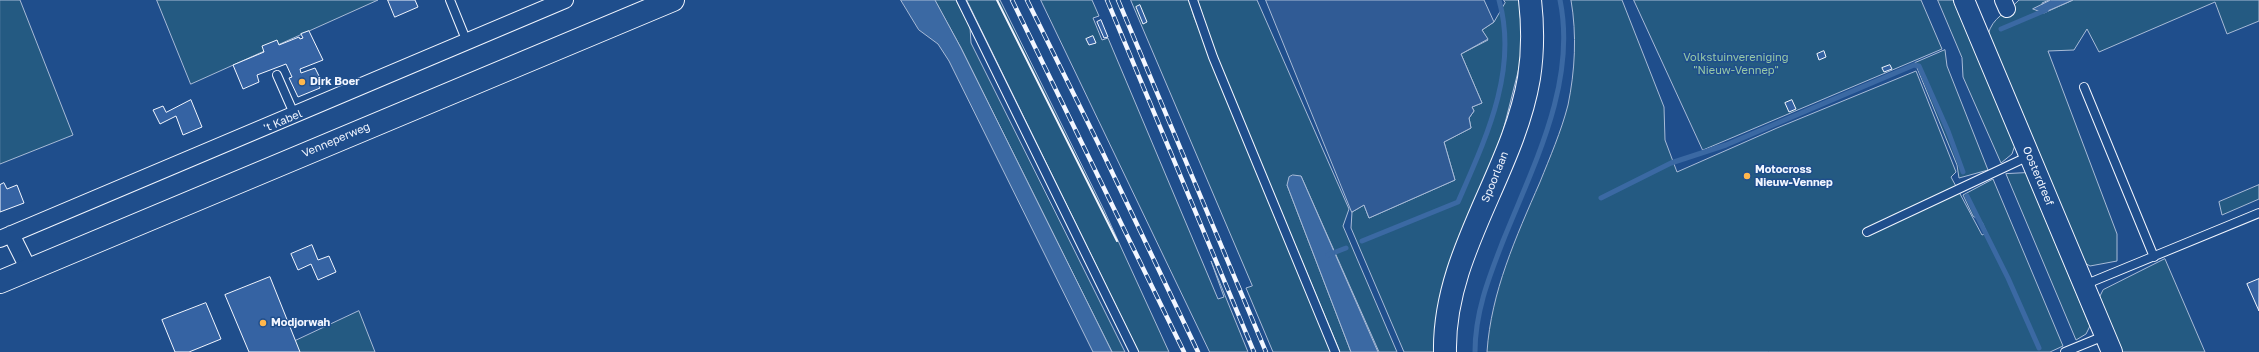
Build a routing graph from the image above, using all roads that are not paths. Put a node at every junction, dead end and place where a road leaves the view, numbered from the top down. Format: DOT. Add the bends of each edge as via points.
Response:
graph roads {
  1 [pos="450,0"];
  2 [pos="564,0"];
  3 [pos="673,0"];
  4 [pos="961,0"];
  5 [pos="1193,0"];
  6 [pos="1530,0"];
  7 [pos="1964,0"];
  8 [pos="467,42"];
  9 [pos="277,75"];
  10 [pos="2084,87"];
  11 [pos="295,116"];
  12 [pos="2030,156"];
  13 [pos="2259,213"];
  14 [pos="1867,232"];
  15 [pos="6,237"];
  16 [pos="2154,257"];
  17 [pos="29,270"];
  18 [pos="0,282"];
  19 [pos="2084,285"];
  20 [pos="2109,344"];
  21 [pos="1134,352"];
  22 [pos="1335,352"];
  23 [pos="1445,352"];
  24 [pos="2065,352"];
  1 -- 8 [label="lane"];
  2 -- 8 [label="street, 't Kabel"];
  3 -- 17 [label="main road, Venneperweg"];
  4 -- 21 [label="lane"];
  5 -- 22 [label="lane" via="1213,57"];
  6 -- 23 [label="main road, Spoorlaan" via="1532,36 1529,79 1514,133 1460,268 1447,316"];
  7 -- 12 [label="street, Oosterdreef"];
  8 -- 11 [label="street, 't Kabel"];
  9 -- 11 [label="lane"];
  10 -- 16 [label="lane"];
  11 -- 15 [label="street, 't Kabel"];
  12 -- 14 [label="lane"];
  12 -- 19 [label="street, Oosterdreef"];
  13 -- 16 [label="lane"];
  15 -- 17 [label="street"];
  16 -- 19 [label="lane"];
  17 -- 18 [label="main road, Venneperweg"];
  19 -- 20 [label="street, Oosterdreef"];
  20 -- 24 [label="lane"];
}
